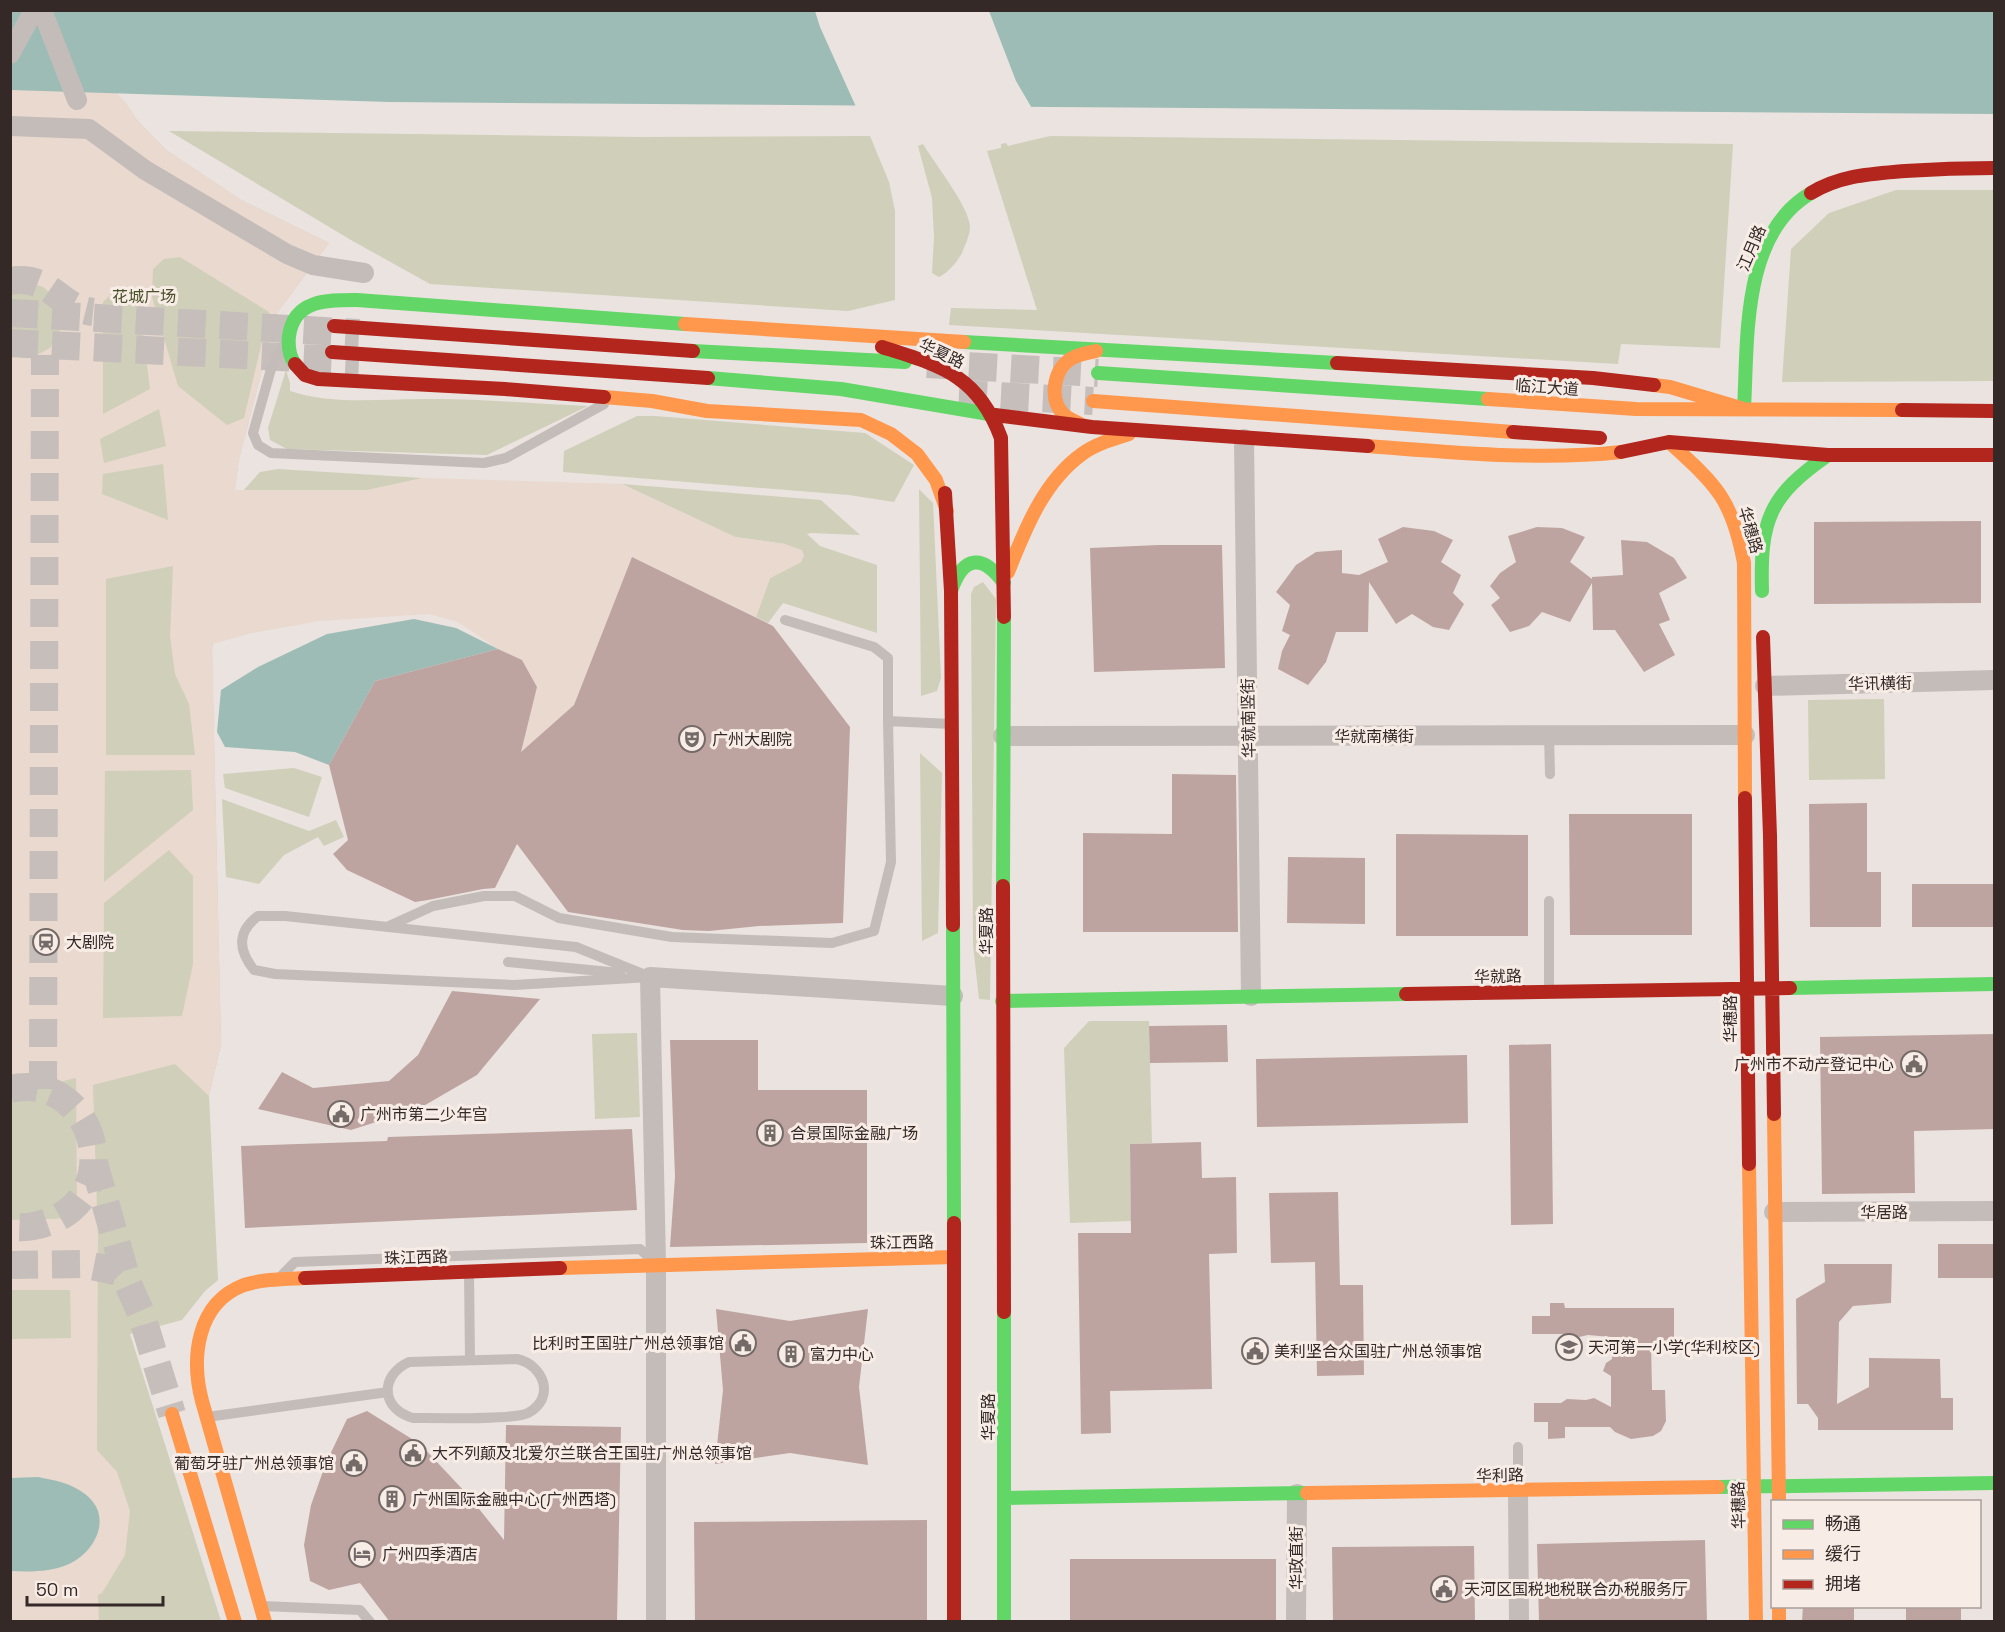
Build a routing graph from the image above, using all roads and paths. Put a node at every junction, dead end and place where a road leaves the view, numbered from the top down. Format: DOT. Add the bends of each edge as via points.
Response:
graph roads {
  1 [pos="34,10"];
  2 [pos="42,10"];
  3 [pos="10,54"];
  4 [pos="10,126"];
  5 [pos="89,129"];
  6 [pos="1995,168"];
  7 [pos="364,273"];
  8 [pos="334,326"];
  9 [pos="288,333"];
  10 [pos="845,334"];
  11 [pos="939,340"];
  12 [pos="891,350"];
  13 [pos="1104,350"];
  14 [pos="332,352"];
  15 [pos="845,359"];
  16 [pos="1098,373"];
  17 [pos="956,375"];
  18 [pos="841,389"];
  19 [pos="614,398"];
  20 [pos="1094,401"];
  21 [pos="1744,409"];
  22 [pos="1995,411"];
  23 [pos="885,412"];
  24 [pos="992,414"];
  25 [pos="1092,428"];
  26 [pos="1136,432"];
  27 [pos="1244,439"];
  28 [pos="923,441"];
  29 [pos="1669,442"];
  30 [pos="1828,455"];
  31 [pos="1995,455"];
  32 [pos="947,511"];
  33 [pos="1004,583"];
  34 [pos="951,591"];
  35 [pos="1762,605"];
  36 [pos="785,620"];
  37 [pos="1763,628"];
  38 [pos="1995,680"];
  39 [pos="1765,686"];
  40 [pos="888,721"];
  41 [pos="951,724"];
  42 [pos="1549,735"];
  43 [pos="1745,735"];
  44 [pos="1003,736"];
  45 [pos="1248,736"];
  46 [pos="1550,774"];
  47 [pos="1549,901"];
  48 [pos="386,927"];
  49 [pos="508,962"];
  50 [pos="651,977"];
  51 [pos="1995,984"];
  52 [pos="1747,988"];
  53 [pos="1771,988"];
  54 [pos="1549,992"];
  55 [pos="953,996"];
  56 [pos="1251,996"];
  57 [pos="1002,1000"];
  58 [pos="1995,1211"];
  59 [pos="1774,1212"];
  60 [pos="954,1257"];
  61 [pos="656,1264"];
  62 [pos="469,1271"];
  63 [pos="277,1280"];
  64 [pos="470,1360"];
  65 [pos="388,1392"];
  66 [pos="172,1414"];
  67 [pos="207,1417"];
  68 [pos="1518,1447"];
  69 [pos="1995,1483"];
  70 [pos="1754,1487"];
  71 [pos="1778,1487"];
  72 [pos="1518,1491"];
  73 [pos="1297,1494"];
  74 [pos="1005,1498"];
  75 [pos="1779,1500"];
  76 [pos="261,1606"];
  77 [pos="235,1622"];
  78 [pos="265,1622"];
  79 [pos="370,1622"];
  80 [pos="656,1622"];
  81 [pos="954,1622"];
  82 [pos="1004,1622"];
  83 [pos="1296,1622"];
  84 [pos="1519,1622"];
  85 [pos="1756,1622"];
  1 -- 3 [label="street"];
  2 -- 5 [label="street, bridge"];
  4 -- 5 [label="street"];
  5 -- 7 [label="street" via="145,170 287,254 313,265"];
  6 -- 21 [label="main road, 江月路" via="1856,175 1828,183 1804,197 1784,217 1757,267 1751,298"];
  8 -- 15 [label="main road"];
  9 -- 10 [label="main road" via="298,313 308,306 331,300 357,300"];
  9 -- 19 [label="main road" via="288,346 297,367 318,379"];
  9 -- 19 [label="lane" via="271,369 253,433 258,445 271,453 484,463 506,458"];
  10 -- 11 [label="main road"];
  10 -- 12 [label="main road, 华夏路"];
  11 -- 12 [label="main road"];
  11 -- 13 [label="main road"];
  12 -- 15 [label="main road"];
  12 -- 17 [label="main road, 华夏路"];
  13 -- 21 [label="main road" via="1593,378 1670,387"];
  13 -- 25 [label="main road" via="1070,360 1060,369 1054,390 1058,409 1065,417"];
  14 -- 18 [label="main road"];
  15 -- 17 [label="main road" via="919,364"];
  16 -- 21 [label="main road, 临江大道" via="1636,410"];
  17 -- 24 [label="main road, 华夏路"];
  18 -- 23 [label="main road"];
  18 -- 24 [label="main road"];
  19 -- 32 [label="main road" via="707,411 847,418 877,425 903,440 931,469 944,494"];
  20 -- 29 [label="main road"];
  21 -- 22 [label="main road, 临江大道"];
  24 -- 25 [label="main road"];
  24 -- 33 [label="main road, 华夏路" via="1001,438"];
  25 -- 26 [label="main road"];
  26 -- 27 [label="main road"];
  26 -- 33 [label="main road" via="1110,438 1056,477 1033,513"];
  27 -- 29 [label="main road" via="1490,454 1596,455"];
  27 -- 45 [label="street, 华就南竖街"];
  28 -- 32 [label="main road, 华夏路" via="941,469"];
  29 -- 30 [label="main road"];
  29 -- 43 [label="main road, 华穗路" via="1722,495 1740,538 1744,563"];
  30 -- 31 [label="main road"];
  30 -- 35 [label="main road, 华穗路" via="1803,471 1780,494 1770,512 1763,537"];
  32 -- 34 [label="main road, 华夏路"];
  33 -- 34 [label="main road" via="996,569 980,562 961,569"];
  33 -- 44 [label="main road, 华夏路"];
  34 -- 41 [label="main road, 华夏路"];
  36 -- 40 [label="lane" via="874,647 888,658"];
  37 -- 39 [label="main road"];
  38 -- 39 [label="street, 华讯横街"];
  39 -- 53 [label="main road"];
  40 -- 41 [label="lane"];
  40 -- 48 [label="lane" via="891,862 874,931 832,943 672,937 559,918 515,896 484,896 433,906"];
  41 -- 55 [label="main road, 华夏路"];
  42 -- 43 [label="street, 华就南横街"];
  42 -- 45 [label="street, 华就南横街"];
  42 -- 46 [label="lane"];
  43 -- 52 [label="main road, 华穗路"];
  44 -- 45 [label="street, 华就南横街"];
  44 -- 57 [label="main road, 华夏路"];
  45 -- 56 [label="street, 华就南竖街"];
  47 -- 54 [label="lane"];
  48 -- 50 [label="lane" via="576,947"];
  48 -- 50 [label="lane" via="258,916 247,924 243,957 254,970 275,974 514,985"];
  49 -- 50 [label="lane"];
  50 -- 55 [label="street"];
  50 -- 61 [label="street"];
  51 -- 53 [label="main road, 华就路"];
  52 -- 53 [label="main road, 华就路"];
  52 -- 54 [label="main road, 华就路"];
  52 -- 70 [label="main road, 华穗路"];
  53 -- 59 [label="main road"];
  54 -- 56 [label="main road, 华就路"];
  55 -- 60 [label="main road, 华夏路"];
  56 -- 57 [label="main road, 华就路"];
  57 -- 74 [label="main road, 华夏路"];
  58 -- 59 [label="street, 华居路"];
  59 -- 71 [label="main road"];
  60 -- 61 [label="main road, 珠江西路"];
  60 -- 81 [label="main road, 华夏路"];
  61 -- 62 [label="main road, 珠江西路"];
  61 -- 63 [label="lane" via="639,1249 295,1262"];
  61 -- 80 [label="street"];
  62 -- 63 [label="main road, 珠江西路"];
  62 -- 64 [label="lane"];
  63 -- 67 [label="main road, 珠江西路" via="237,1288 225,1296 204,1322 198,1337 196,1368"];
  64 -- 65 [label="lane" via="409,1362 393,1373"];
  64 -- 65 [label="lane" via="526,1361 543,1381 541,1399 529,1413 520,1416 413,1418 395,1410"];
  65 -- 67 [label="lane"];
  66 -- 77 [label="main road"];
  67 -- 76 [label="main road, 珠江西路"];
  68 -- 72 [label="lane"];
  69 -- 71 [label="main road, 华利路"];
  70 -- 71 [label="main road, 华利路"];
  70 -- 72 [label="main road, 华利路"];
  70 -- 85 [label="main road, 华穗路"];
  71 -- 75 [label="main road"];
  72 -- 73 [label="main road, 华利路"];
  72 -- 84 [label="street"];
  73 -- 74 [label="main road, 华利路"];
  73 -- 83 [label="street, 华政直街"];
  74 -- 82 [label="main road, 华夏路"];
  76 -- 78 [label="main road, 珠江西路"];
  76 -- 79 [label="lane" via="360,1610"];
}
